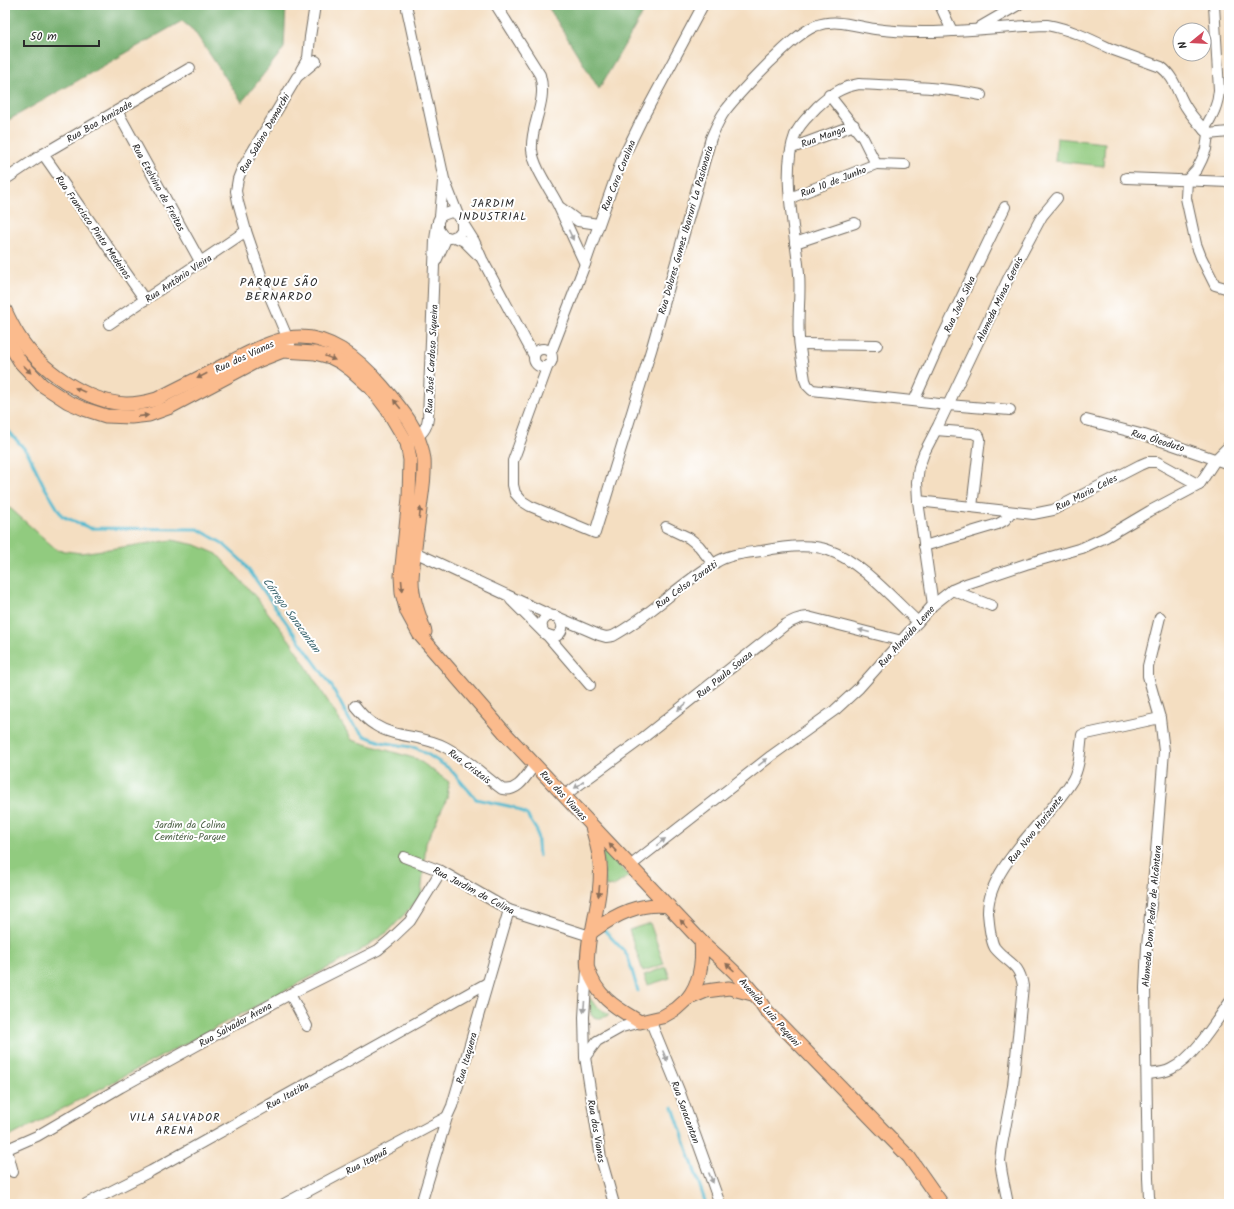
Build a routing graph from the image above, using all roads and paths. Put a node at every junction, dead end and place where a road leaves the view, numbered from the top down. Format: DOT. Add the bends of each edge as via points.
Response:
graph roads {
  1 [pos="316,5"];
  2 [pos="496,5"];
  3 [pos="703,5"];
  4 [pos="940,5"];
  5 [pos="1018,5"];
  6 [pos="1214,5"];
  7 [pos="407,9"];
  8 [pos="977,29"];
  9 [pos="952,31"];
  10 [pos="316,61"];
  11 [pos="190,68"];
  12 [pos="298,75"];
  13 [pos="829,95"];
  14 [pos="981,95"];
  15 [pos="117,111"];
  16 [pos="854,125"];
  17 [pos="1206,132"];
  18 [pos="1229,132"];
  19 [pos="792,148"];
  20 [pos="43,154"];
  21 [pos="876,164"];
  22 [pos="905,165"];
  23 [pos="9,177"];
  24 [pos="1126,178"];
  25 [pos="444,179"];
  26 [pos="1187,180"];
  27 [pos="1229,182"];
  28 [pos="790,198"];
  29 [pos="1058,198"];
  30 [pos="558,206"];
  31 [pos="1005,206"];
  32 [pos="460,219"];
  33 [pos="439,221"];
  34 [pos="854,223"];
  35 [pos="598,224"];
  36 [pos="246,232"];
  37 [pos="451,237"];
  38 [pos="795,242"];
  39 [pos="482,259"];
  40 [pos="201,263"];
  41 [pos="585,264"];
  42 [pos="435,265"];
  43 [pos="1229,289"];
  44 [pos="145,300"];
  45 [pos="5,310"];
  46 [pos="109,324"];
  47 [pos="7,343"];
  48 [pos="290,344"];
  49 [pos="800,344"];
  50 [pos="877,345"];
  51 [pos="551,352"];
  52 [pos="534,356"];
  53 [pos="548,365"];
  54 [pos="914,402"];
  55 [pos="947,407"];
  56 [pos="1010,410"];
  57 [pos="1086,420"];
  58 [pos="937,428"];
  59 [pos="412,440"];
  60 [pos="1229,446"];
  61 [pos="1214,462"];
  62 [pos="1229,464"];
  63 [pos="1202,482"];
  64 [pos="918,501"];
  65 [pos="972,507"];
  66 [pos="1011,512"];
  67 [pos="666,526"];
  68 [pos="924,546"];
  69 [pos="409,550"];
  70 [pos="713,564"];
  71 [pos="952,590"];
  72 [pos="509,597"];
  73 [pos="933,605"];
  74 [pos="992,606"];
  75 [pos="555,617"];
  76 [pos="1160,617"];
  77 [pos="918,622"];
  78 [pos="545,634"];
  79 [pos="902,641"];
  80 [pos="590,685"];
  81 [pos="355,706"];
  82 [pos="1160,718"];
  83 [pos="535,764"];
  84 [pos="564,795"];
  85 [pos="591,825"];
  86 [pos="404,857"];
  87 [pos="630,866"];
  88 [pos="442,871"];
  89 [pos="669,906"];
  90 [pos="509,910"];
  91 [pos="591,933"];
  92 [pos="701,941"];
  93 [pos="587,968"];
  94 [pos="487,983"];
  95 [pos="290,994"];
  96 [pos="756,996"];
  97 [pos="687,999"];
  98 [pos="1229,1003"];
  99 [pos="645,1021"];
  100 [pos="307,1026"];
  101 [pos="585,1057"];
  102 [pos="1147,1074"];
  103 [pos="448,1117"];
  104 [pos="6,1150"];
  105 [pos="13,1172"];
  106 [pos="86,1204"];
  107 [pos="284,1204"];
  108 [pos="421,1204"];
  109 [pos="614,1204"];
  110 [pos="720,1204"];
  111 [pos="942,1204"];
  112 [pos="1008,1204"];
  113 [pos="1151,1204"];
  1 -- 12 [label="street" via="308,58"];
  2 -- 30 [label="street" via="540,75 542,97 532,152"];
  3 -- 35 [label="street, Rua Cora Coralina" via="621,162"];
  4 -- 9 [label="street"];
  5 -- 8 [label="street"];
  6 -- 17 [label="street" via="1219,90 1218,102"];
  7 -- 25 [label="street, Rua José Cardoso Siqueira"];
  8 -- 9 [label="street, Rua Dolores Gomes Ibarruri La Pasionaria"];
  8 -- 17 [label="street, Rua Dolores Gomes Ibarruri La Pasionaria" via="1047,25 1062,28 1161,67 1172,77 1186,108"];
  9 -- 53 [label="street, Rua Dolores Gomes Ibarruri La Pasionaria" via="898,32 842,22 815,26 784,48 742,90 724,113 710,138 652,347 595,533 530,506 522,501 512,484 513,461"];
  10 -- 12 [label="street, Rua Sabino Demarchi"];
  11 -- 15 [label="street, Rua Boa Amizade"];
  12 -- 36 [label="street, Rua Sabino Demarchi" via="238,179 236,191"];
  13 -- 14 [label="street" via="859,84 941,88"];
  13 -- 16 [label="street, Rua 10 de Junho"];
  13 -- 19 [label="street" via="802,123 795,135"];
  15 -- 20 [label="street, Rua Boa Amizade"];
  15 -- 40 [label="street, Rua Etelvino de Freitas"];
  16 -- 19 [label="street, Rua Manga"];
  16 -- 21 [label="street, Rua 10 de Junho"];
  17 -- 18 [label="street"];
  17 -- 26 [label="street" via="1206,149 1197,169"];
  19 -- 28 [label="street" via="789,171"];
  20 -- 23 [label="street, Rua Boa Amizade"];
  20 -- 44 [label="street, Rua Francisco Pinto Medeiros"];
  21 -- 22 [label="street, Rua 10 de Junho"];
  21 -- 28 [label="street, Rua 10 de Junho"];
  24 -- 26 [label="street"];
  25 -- 32 [label="street, Rua José Cardoso Siqueira"];
  25 -- 33 [label="street, Rua José Cardoso Siqueira"];
  26 -- 27 [label="street"];
  26 -- 43 [label="street" via="1186,198 1193,234 1201,257 1215,285"];
  28 -- 38 [label="street"];
  29 -- 55 [label="street, Alameda Minas Gerais" via="1042,216 1009,277"];
  30 -- 35 [label="street" via="578,221"];
  30 -- 41 [label="street, one-way"];
  31 -- 54 [label="street, Rua João Silva"];
  32 -- 33 [label="street" via="451,212 443,214"];
  32 -- 37 [label="street" via="462,230"];
  32 -- 39 [label="street, Rua José Cardoso Siqueira"];
  33 -- 37 [label="street" via="440,233"];
  33 -- 42 [label="street, Rua José Cardoso Siqueira" via="435,240"];
  34 -- 38 [label="street"];
  35 -- 41 [label="street, Rua Cora Coralina"];
  36 -- 40 [label="street, Rua Antônio Vieira"];
  36 -- 48 [label="street, Rua Sabino Demarchi"];
  37 -- 39 [label="street" via="469,246"];
  37 -- 42 [label="street, Rua José Cardoso Siqueira"];
  38 -- 49 [label="street" via="799,276"];
  39 -- 52 [label="street"];
  40 -- 44 [label="street, Rua Antônio Vieira"];
  41 -- 51 [label="street, Rua Cora Coralina"];
  42 -- 59 [label="street, Rua José Cardoso Siqueira" via="428,418 425,430"];
  44 -- 46 [label="street, Rua Antônio Vieira"];
  48 -- 45 [label="main road, Rua dos Vianas, one-way" via="261,347 157,399 126,404 92,395 50,372 18,335"];
  47 -- 48 [label="main road, Rua dos Vianas, one-way" via="21,363 42,385 68,402 106,416 131,417 149,415 168,408 255,362 283,351"];
  48 -- 59 [label="main road, Rua dos Vianas" via="311,338 328,342 350,354 371,373 399,406 409,420"];
  49 -- 50 [label="street"];
  49 -- 54 [label="street" via="805,380 812,390"];
  51 -- 52 [label="street" via="540,349"];
  51 -- 53 [label="street" via="553,358"];
  52 -- 53 [label="street" via="537,365"];
  54 -- 55 [label="street"];
  55 -- 56 [label="street"];
  55 -- 58 [label="street, Alameda Minas Gerais"];
  57 -- 61 [label="street, Rua Óleoduto" via="1144,435"];
  58 -- 64 [label="street, Alameda Minas Gerais" via="919,467"];
  58 -- 65 [label="street" via="979,436"];
  59 -- 69 [label="main road, Rua dos Vianas" via="424,459 424,474"];
  60 -- 61 [label="street, Rua Almeida Leme"];
  61 -- 62 [label="street, Rua Óleoduto"];
  61 -- 63 [label="street, Rua Almeida Leme"];
  63 -- 66 [label="street, Rua Maria Celes" via="1152,461 1053,510 1033,514"];
  63 -- 71 [label="street, Rua Almeida Leme" via="1082,548"];
  64 -- 65 [label="street, Rua Maria Celes"];
  64 -- 68 [label="street, Alameda Minas Gerais"];
  65 -- 66 [label="street, Rua Maria Celes"];
  66 -- 68 [label="street" via="998,524"];
  67 -- 70 [label="street" via="699,546"];
  68 -- 73 [label="street, Alameda Minas Gerais"];
  69 -- 72 [label="street, Rua Celso Zoratti"];
  69 -- 83 [label="main road, Rua dos Vianas" via="413,593 428,645"];
  70 -- 75 [label="street, Rua Celso Zoratti" via="613,636 599,635"];
  70 -- 77 [label="street, Rua Celso Zoratti" via="728,557 777,548 812,547 828,550 842,556 869,575"];
  71 -- 73 [label="street, Rua Almeida Leme"];
  71 -- 74 [label="street"];
  72 -- 75 [label="street, Rua Celso Zoratti"];
  72 -- 78 [label="street"];
  73 -- 77 [label="street, Rua Almeida Leme"];
  75 -- 78 [label="street" via="546,618 542,623"];
  75 -- 78 [label="street" via="561,620 560,633 554,637"];
  76 -- 82 [label="street, Alameda Dom Pedro de Alcântara" via="1148,666 1148,676"];
  77 -- 79 [label="street, Rua Almeida Leme"];
  78 -- 80 [label="street"];
  79 -- 84 [label="street, Rua Paula Souza, one-way" via="808,617 793,620 639,741"];
  87 -- 79 [label="street, Rua Almeida Leme, one-way" via="835,710"];
  81 -- 83 [label="street, Rua Cristais" via="366,719 387,731 444,746 502,790 513,790"];
  82 -- 102 [label="street, Alameda Dom Pedro de Alcântara" via="1164,751 1145,988"];
  82 -- 112 [label="street, Rua Novo Horizonte" via="1082,735 1078,764 1073,778 996,880 990,897 989,927 994,947 1018,970 1023,986 1012,1086 1000,1161"];
  83 -- 84 [label="main road, Rua dos Vianas"];
  84 -- 85 [label="main road, Rua dos Vianas"];
  87 -- 85 [label="main road, Avenida Luiz Pequini, one-way"];
  85 -- 91 [label="main road, Rua dos Vianas, one-way" via="600,864"];
  86 -- 88 [label="street, Rua Jardim da Colina"];
  87 -- 89 [label="main road, Avenida Luiz Pequini"];
  88 -- 90 [label="street, Rua Jardim da Colina"];
  88 -- 95 [label="street, Rua Salvador Arena" via="410,921 378,950"];
  89 -- 91 [label="main road" via="650,905 627,911 612,917"];
  92 -- 89 [label="main road, Avenida Luiz Pequini, one-way"];
  90 -- 91 [label="street, Rua Jardim da Colina" via="574,932"];
  90 -- 94 [label="street, Rua Itaquera"];
  91 -- 93 [label="main road, Rua dos Vianas"];
  96 -- 92 [label="main road, Avenida Luiz Pequini, one-way" via="736,972"];
  92 -- 97 [label="main road" via="700,976"];
  93 -- 99 [label="main road" via="606,1000"];
  93 -- 101 [label="street, Rua dos Vianas, one-way" via="583,1022"];
  94 -- 103 [label="street, Rua Itaquera"];
  94 -- 106 [label="street, Rua Itatiba" via="151,1171"];
  95 -- 100 [label="street"];
  95 -- 104 [label="street, Rua Salvador Arena" via="36,1136"];
  96 -- 97 [label="main road" via="729,988 706,991"];
  96 -- 111 [label="main road, Avenida Luiz Pequini" via="765,1009 909,1157"];
  97 -- 99 [label="main road" via="662,1017"];
  98 -- 102 [label="street" via="1200,1044 1182,1062 1172,1069"];
  99 -- 101 [label="street" via="622,1027 597,1041"];
  99 -- 110 [label="street, Rua Saracantan, one-way" via="680,1093"];
  101 -- 109 [label="street, Rua dos Vianas" via="601,1158"];
  102 -- 113 [label="street, Alameda Dom Pedro de Alcântara" via="1148,1178"];
  103 -- 107 [label="street, Rua Itapuã"];
  103 -- 108 [label="street, Rua Itaquera"];
  104 -- 105 [label="street"];
}
